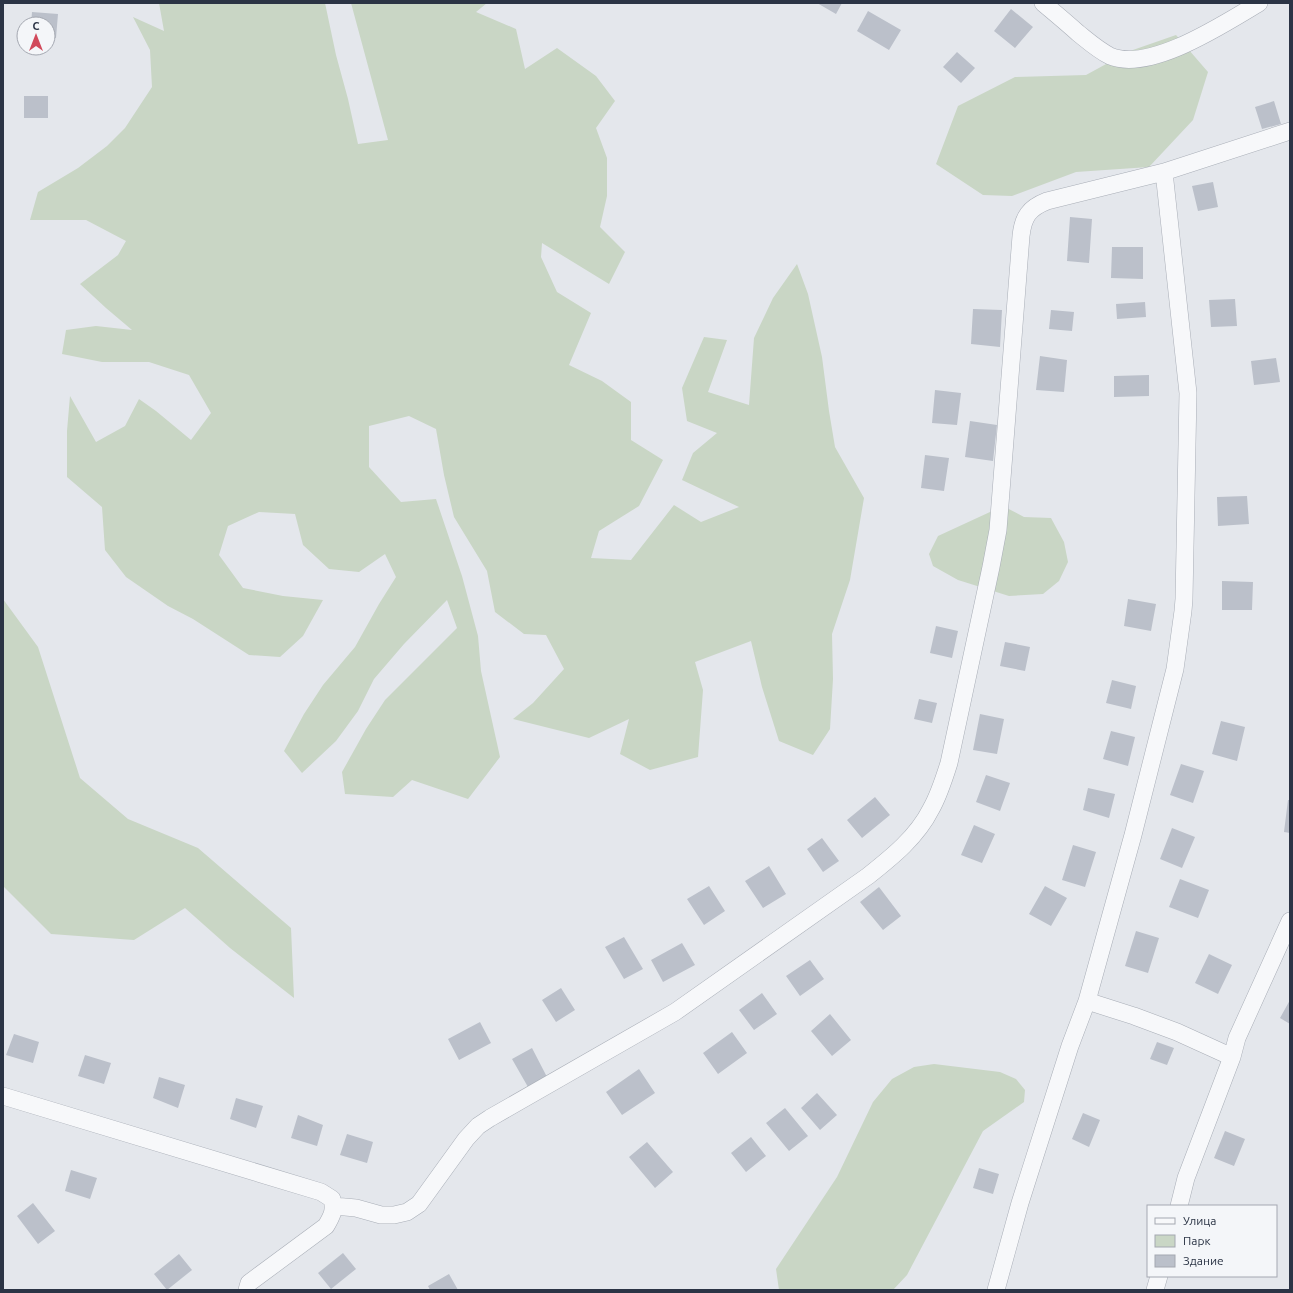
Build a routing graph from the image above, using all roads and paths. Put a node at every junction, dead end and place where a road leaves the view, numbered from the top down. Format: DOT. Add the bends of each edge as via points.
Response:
graph roads {
  1 [pos="1043,3"];
  2 [pos="1259,3"];
  3 [pos="1290,131"];
  4 [pos="1164,172"];
  5 [pos="1290,921"];
  6 [pos="1087,1002"];
  7 [pos="1232,1057"];
  8 [pos="3,1096"];
  9 [pos="1179,1205"];
  10 [pos="334,1206"];
  11 [pos="1159,1277"];
  12 [pos="247,1290"];
  13 [pos="996,1290"];
  14 [pos="1155,1290"];
  1 -- 2 [label="street" via="1095,47 1124,60 1146,58 1175,48"];
  3 -- 4 [label="street"];
  4 -- 6 [label="street" via="1188,393 1183,611 1175,669"];
  4 -- 10 [label="street" via="1047,201 1039,204 1024,219 998,530 949,763 935,802 922,824 895,855 868,876 680,1008 478,1126 419,1204 407,1212 381,1215 356,1208"];
  5 -- 7 [label="street" via="1237,1038"];
  6 -- 7 [label="street" via="1134,1016"];
  6 -- 13 [label="street" via="1070,1046 1020,1203"];
  7 -- 9 [label="street" via="1186,1178"];
  8 -- 10 [label="street" via="321,1192 332,1199"];
  10 -- 12 [label="street" via="326,1226 249,1283"];
  11 -- 14 [label="street"];
}
